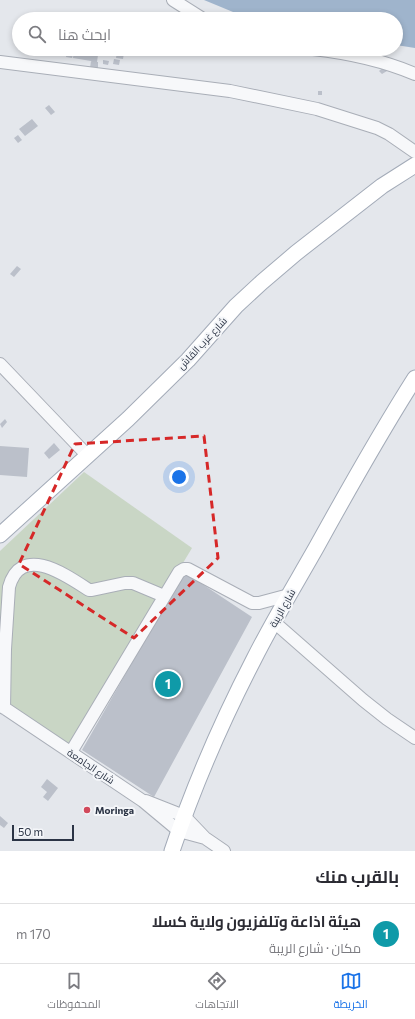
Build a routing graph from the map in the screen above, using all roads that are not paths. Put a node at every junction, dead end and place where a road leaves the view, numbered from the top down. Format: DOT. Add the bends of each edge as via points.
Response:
graph roads {
  1 [pos="173,0"];
  2 [pos="192,12"];
  3 [pos="360,56"];
  4 [pos="0,62"];
  5 [pos="415,74"];
  6 [pos="415,152"];
  7 [pos="415,165"];
  8 [pos="0,364"];
  9 [pos="415,378"];
  10 [pos="87,455"];
  11 [pos="0,535"];
  12 [pos="289,595"];
  13 [pos="164,596"];
  14 [pos="274,622"];
  15 [pos="2,706"];
  16 [pos="415,738"];
  17 [pos="71,752"];
  18 [pos="143,800"];
  19 [pos="184,816"];
  20 [pos="178,831"];
  21 [pos="205,838"];
  22 [pos="172,851"];
  23 [pos="224,851"];
  1 -- 2 [label="street"];
  3 -- 5 [label="street"];
  4 -- 6 [label="street" via="230,91 317,109 377,128"];
  7 -- 10 [label="main road, شارع غرب القاش" via="382,186 262,282 236,306 188,360"];
  8 -- 10 [label="street"];
  9 -- 12 [label="main road, شارع الريبة"];
  10 -- 11 [label="main road, شارع غرب القاش"];
  12 -- 13 [label="street" via="252,603 184,569 179,572"];
  12 -- 14 [label="main road, شارع الريبة"];
  13 -- 15 [label="street" via="133,583 89,590 60,572 40,565 26,566 18,570 9,587"];
  13 -- 17 [label="street"];
  14 -- 16 [label="street" via="369,705"];
  14 -- 19 [label="main road, شارع الريبة" via="225,718"];
  15 -- 17 [label="street, شارع الجامعة"];
  17 -- 18 [label="street, شارع الجامعة"];
  18 -- 19 [label="street"];
  18 -- 20 [label="street, شارع الجامعة"];
  19 -- 20 [label="main road, شارع الريبة"];
  19 -- 21 [label="street"];
  20 -- 21 [label="street"];
  20 -- 22 [label="main road, شارع الريبة"];
  21 -- 23 [label="street"];
}
